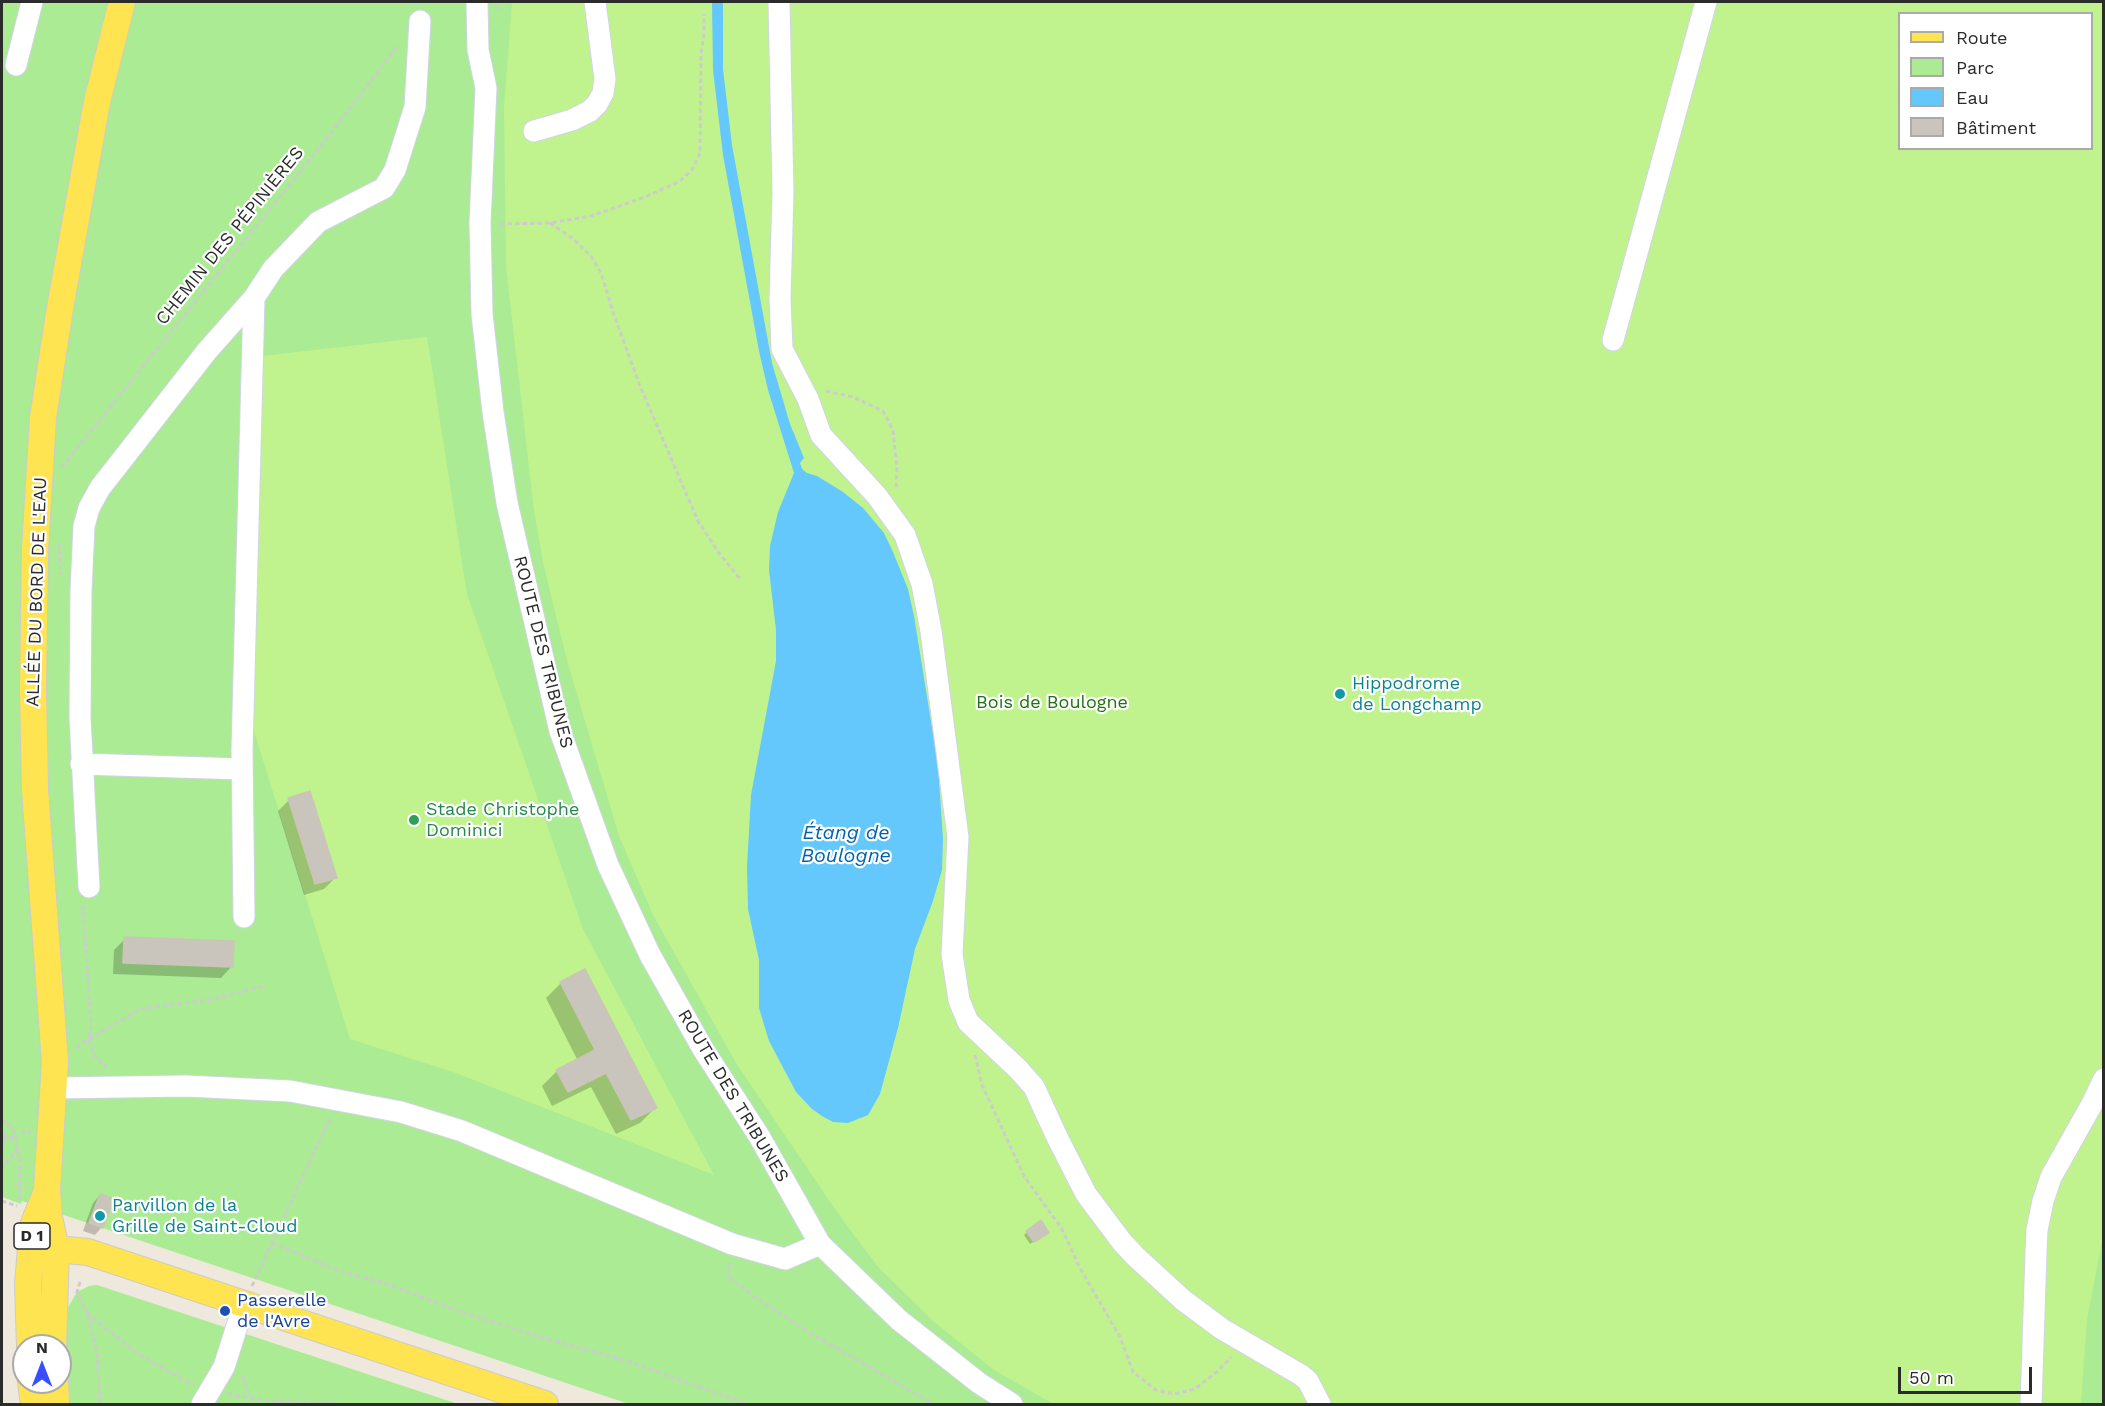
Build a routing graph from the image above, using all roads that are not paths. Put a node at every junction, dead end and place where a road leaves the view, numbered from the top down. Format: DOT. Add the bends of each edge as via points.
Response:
graph roads {
  1 [pos="32,2"];
  2 [pos="122,2"];
  3 [pos="477,2"];
  4 [pos="595,2"];
  5 [pos="778,2"];
  6 [pos="1706,2"];
  7 [pos="420,21"];
  8 [pos="16,65"];
  9 [pos="534,131"];
  10 [pos="254,298"];
  11 [pos="1613,340"];
  12 [pos="81,764"];
  13 [pos="242,769"];
  14 [pos="89,887"];
  15 [pos="244,917"];
  16 [pos="2103,1079"];
  17 [pos="54,1088"];
  18 [pos="47,1190"];
  19 [pos="820,1244"];
  20 [pos="56,1249"];
  21 [pos="28,1286"];
  22 [pos="244,1304"];
  23 [pos="30,1334"];
  24 [pos="53,1334"];
  25 [pos="206,1398"];
  26 [pos="545,1404"];
  27 [pos="1012,1404"];
  28 [pos="1320,1404"];
  29 [pos="2031,1404"];
  1 -- 8 [label="lane"];
  2 -- 17 [label="main road, ALLÉE DU BORD DE L'EAU" via="97,102 43,418 35,561 34,778"];
  3 -- 19 [label="lane, ROUTE DES TRIBUNES" via="478,50 486,88 480,223 482,314 493,412 507,504 560,731 608,865 650,955"];
  4 -- 9 [label="lane" via="605,79 603,93 590,111"];
  5 -- 28 [label="lane" via="783,157 782,349 808,399 821,435 877,496 905,535 922,584 932,631 958,837 952,954 959,1000 968,1022 1034,1087 1086,1194 1122,1242 1184,1300 1222,1329 1302,1375"];
  6 -- 11 [label="lane"];
  7 -- 10 [label="lane" via="415,107 395,170 384,188 318,222 273,268"];
  10 -- 12 [label="lane" via="207,351 100,488 89,508 84,526 81,591"];
  10 -- 13 [label="lane"];
  12 -- 13 [label="lane"];
  12 -- 14 [label="lane"];
  13 -- 15 [label="lane"];
  16 -- 29 [label="lane" via="2051,1177 2043,1201 2037,1230"];
  17 -- 18 [label="main road, ALLÉE DU BORD DE L'EAU"];
  17 -- 19 [label="lane" via="186,1086 290,1091 339,1099 401,1112 462,1131 732,1244 785,1259"];
  18 -- 20 [label="main road, ALLÉE DU BORD DE L'EAU"];
  18 -- 21 [label="main road, ALLÉE DU BORD DE L'EAU / D 1" via="34,1223"];
  19 -- 27 [label="lane, ROUTE DES TRIBUNES" via="899,1320"];
  20 -- 21 [label="main road"];
  20 -- 22 [label="main road" via="88,1252"];
  20 -- 24 [label="main road, D 1"];
  21 -- 23 [label="main road, D 1"];
  22 -- 25 [label="lane" via="224,1366"];
  22 -- 26 [label="main road"];
}
